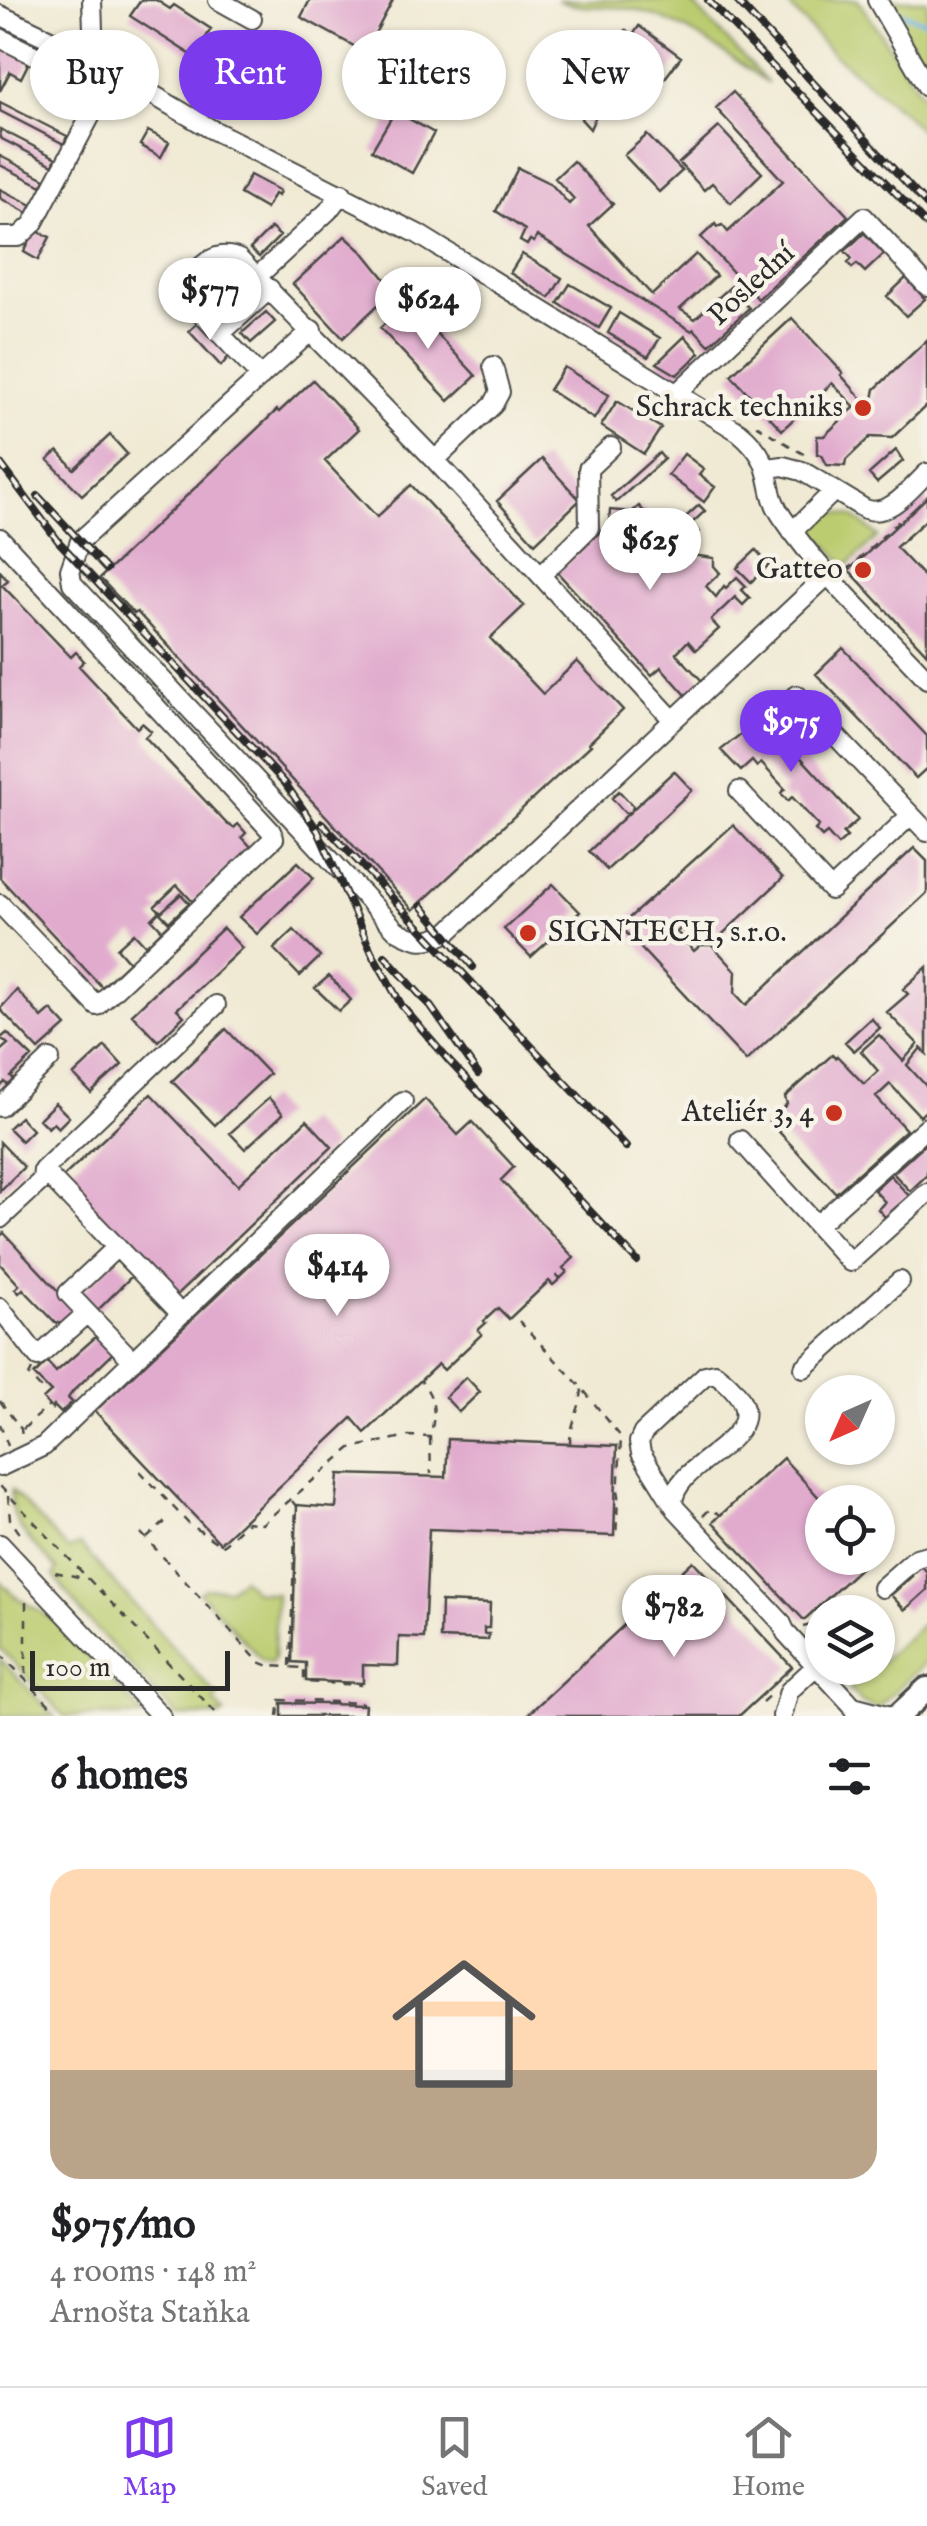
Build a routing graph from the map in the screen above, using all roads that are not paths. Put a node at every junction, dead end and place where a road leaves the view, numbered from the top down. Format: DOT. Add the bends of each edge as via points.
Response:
graph roads {
  1 [pos="92,0"];
  2 [pos="218,0"];
  3 [pos="877,0"];
  4 [pos="0,15"];
  5 [pos="252,20"];
  6 [pos="31,30"];
  7 [pos="93,30"];
  8 [pos="0,38"];
  9 [pos="30,53"];
  10 [pos="927,87"];
  11 [pos="159,98"];
  12 [pos="88,120"];
  13 [pos="342,193"];
  14 [pos="0,237"];
  15 [pos="264,283"];
  16 [pos="927,286"];
  17 [pos="312,330"];
  18 [pos="220,334"];
  19 [pos="493,366"];
  20 [pos="260,377"];
  21 [pos="678,393"];
  22 [pos="611,447"];
  23 [pos="435,460"];
  24 [pos="768,468"];
  25 [pos="927,473"];
  26 [pos="834,491"];
  27 [pos="792,532"];
  28 [pos="0,538"];
  29 [pos="837,573"];
  30 [pos="540,575"];
  31 [pos="927,679"];
  32 [pos="780,711"];
  33 [pos="673,720"];
  34 [pos="739,791"];
  35 [pos="911,815"];
  36 [pos="927,832"];
  37 [pos="0,904"];
  38 [pos="216,1004"];
  39 [pos="50,1059"];
  40 [pos="403,1101"];
  41 [pos="0,1107"];
  42 [pos="927,1127"];
  43 [pos="740,1140"];
  44 [pos="42,1170"];
  45 [pos="927,1193"];
  46 [pos="0,1220"];
  47 [pos="816,1225"];
  48 [pos="116,1247"];
  49 [pos="900,1281"];
  50 [pos="0,1308"];
  51 [pos="87,1313"];
  52 [pos="181,1314"];
  53 [pos="133,1360"];
  54 [pos="804,1368"];
  55 [pos="12,1462"];
  56 [pos="673,1503"];
  57 [pos="0,1535"];
  58 [pos="5,1549"];
  59 [pos="927,1555"];
  60 [pos="882,1588"];
  61 [pos="805,1653"];
  62 [pos="805,1676"];
  63 [pos="832,1685"];
  64 [pos="927,1689"];
  65 [pos="855,1711"];
  66 [pos="161,1716"];
  67 [pos="782,1716"];
  68 [pos="894,1716"];
  1 -- 7 [label="street"];
  2 -- 5 [label="street"];
  3 -- 10 [label="street"];
  4 -- 6 [label="street"];
  8 -- 9 [label="street"];
  11 -- 13 [label="street"];
  12 -- 14 [label="street" via="33,224 19,237"];
  13 -- 15 [label="street"];
  13 -- 21 [label="street"];
  15 -- 17 [label="street"];
  15 -- 18 [label="street"];
  15 -- 18 [label="street" via="226,253 178,289"];
  16 -- 21 [label="street, Poslední" via="864,217"];
  17 -- 20 [label="street"];
  17 -- 23 [label="street"];
  18 -- 20 [label="street"];
  19 -- 23 [label="street" via="500,392 493,405"];
  20 -- 33 [label="street" via="80,541 72,583 396,930 416,942 447,933"];
  21 -- 24 [label="street" via="739,432"];
  22 -- 30 [label="street" via="588,469 589,528"];
  23 -- 30 [label="street"];
  24 -- 26 [label="street" via="793,467"];
  24 -- 27 [label="street" via="774,504"];
  25 -- 26 [label="street" via="882,513"];
  26 -- 27 [label="street"];
  27 -- 29 [label="street"];
  28 -- 37 [label="street" via="274,838 98,1006"];
  29 -- 31 [label="street"];
  29 -- 33 [label="street"];
  30 -- 33 [label="street"];
  32 -- 35 [label="street" via="797,694"];
  34 -- 35 [label="street" via="831,890"];
  35 -- 36 [label="street"];
  38 -- 44 [label="street"];
  39 -- 41 [label="street"];
  40 -- 52 [label="street"];
  42 -- 47 [label="street"];
  43 -- 47 [label="street"];
  44 -- 46 [label="street" via="42,1180"];
  44 -- 48 [label="street"];
  45 -- 47 [label="street" via="850,1262"];
  48 -- 51 [label="street" via="68,1293"];
  48 -- 52 [label="street"];
  49 -- 54 [label="street"];
  50 -- 51 [label="street" via="38,1357"];
  51 -- 53 [label="street"];
  52 -- 53 [label="street"];
  53 -- 55 [label="street" via="44,1446"];
  56 -- 56 [label="street" via="677,1488 744,1420 740,1398 710,1373 640,1438 641,1453"];
  56 -- 61 [label="street"];
  57 -- 58 [label="street"];
  58 -- 66 [label="street"];
  59 -- 60 [label="street"];
  62 -- 67 [label="street" via="789,1691"];
  63 -- 65 [label="street"];
  64 -- 68 [label="main road"];
  65 -- 68 [label="street"];
}
